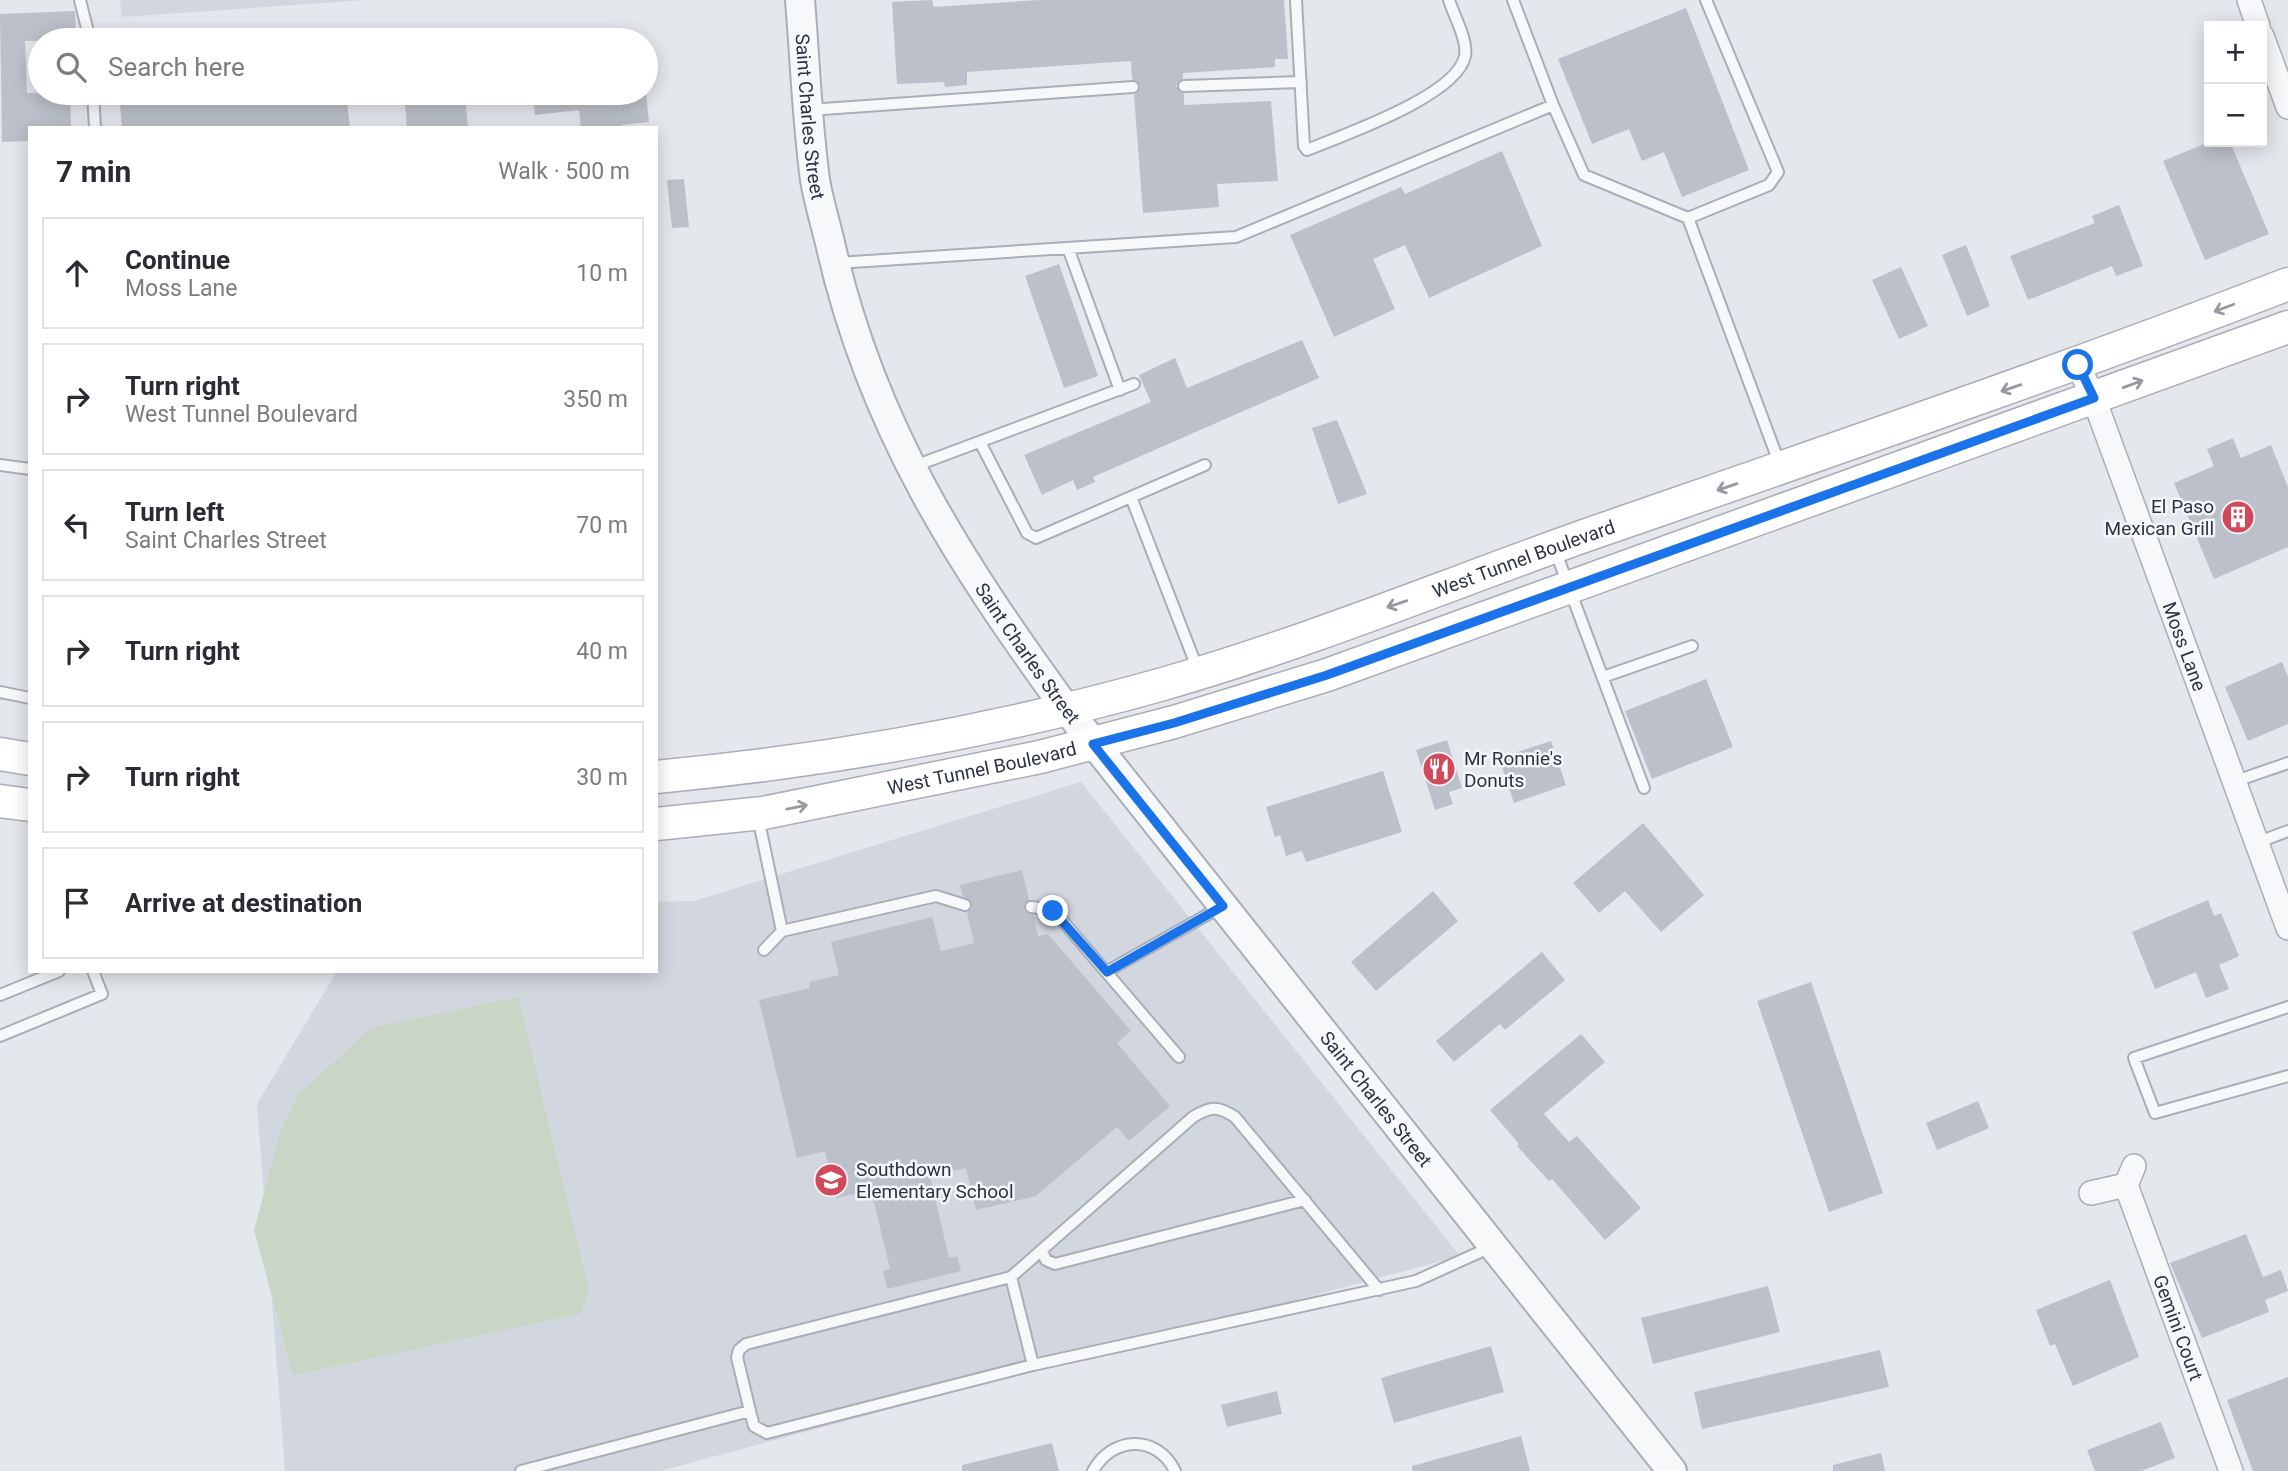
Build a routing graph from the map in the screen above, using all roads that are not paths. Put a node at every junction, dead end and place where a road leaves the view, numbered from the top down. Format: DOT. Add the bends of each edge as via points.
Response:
graph roads {
  1 [pos="80,0"];
  2 [pos="800,0"];
  3 [pos="1296,0"];
  4 [pos="1449,0"];
  5 [pos="1513,0"];
  6 [pos="1706,0"];
  7 [pos="2249,0"];
  8 [pos="2256,21"];
  9 [pos="87,28"];
  10 [pos="2267,50"];
  11 [pos="1301,82"];
  12 [pos="1184,86"];
  13 [pos="1133,88"];
  14 [pos="94,105"];
  15 [pos="1553,105"];
  16 [pos="2288,107"];
  17 [pos="809,110"];
  18 [pos="95,126"];
  19 [pos="1688,218"];
  20 [pos="1068,248"];
  21 [pos="834,264"];
  22 [pos="2288,284"];
  23 [pos="2288,327"];
  24 [pos="2078,365"];
  25 [pos="1134,384"];
  26 [pos="1120,390"];
  27 [pos="2094,398"];
  28 [pos="980,442"];
  29 [pos="1205,465"];
  30 [pos="0,466"];
  31 [pos="909,468"];
  32 [pos="1781,468"];
  33 [pos="28,469"];
  34 [pos="1131,497"];
  35 [pos="1554,547"];
  36 [pos="1571,587"];
  37 [pos="1692,646"];
  38 [pos="1199,672"];
  39 [pos="1604,677"];
  40 [pos="0,692"];
  41 [pos="28,698"];
  42 [pos="1065,707"];
  43 [pos="1093,744"];
  44 [pos="0,754"];
  45 [pos="28,759"];
  46 [pos="2288,763"];
  47 [pos="658,777"];
  48 [pos="2234,782"];
  49 [pos="1644,788"];
  50 [pos="0,801"];
  51 [pos="28,805"];
  52 [pos="757,814"];
  53 [pos="658,824"];
  54 [pos="2288,831"];
  55 [pos="2256,843"];
  56 [pos="965,905"];
  57 [pos="1223,906"];
  58 [pos="1031,907"];
  59 [pos="2288,928"];
  60 [pos="782,931"];
  61 [pos="764,950"];
  62 [pos="1107,972"];
  63 [pos="54,973"];
  64 [pos="94,973"];
  65 [pos="0,995"];
  66 [pos="2288,1007"];
  67 [pos="0,1036"];
  68 [pos="1179,1057"];
  69 [pos="2288,1076"];
  70 [pos="2091,1193"];
  71 [pos="1305,1200"];
  72 [pos="1494,1245"];
  73 [pos="1042,1252"];
  74 [pos="1011,1277"];
  75 [pos="1379,1290"];
  76 [pos="1032,1366"];
  77 [pos="750,1411"];
  78 [pos="521,1471"];
  79 [pos="1093,1471"];
  80 [pos="1175,1471"];
  81 [pos="1672,1471"];
  82 [pos="2231,1471"];
  1 -- 9 [label="lane"];
  2 -- 17 [label="street, Saint Charles Street"];
  3 -- 11 [label="lane"];
  4 -- 11 [label="lane" via="1465,58 1426,99 1307,150"];
  5 -- 15 [label="lane"];
  6 -- 19 [label="lane" via="1778,172 1769,185"];
  7 -- 8 [label="street"];
  10 -- 16 [label="street"];
  11 -- 12 [label="lane"];
  13 -- 17 [label="lane"];
  14 -- 18 [label="lane"];
  15 -- 19 [label="lane" via="1584,175"];
  15 -- 20 [label="lane" via="1236,237"];
  17 -- 21 [label="street, Saint Charles Street" via="816,181"];
  19 -- 32 [label="lane"];
  20 -- 21 [label="lane"];
  20 -- 26 [label="lane"];
  21 -- 31 [label="street, Saint Charles Street" via="878,401"];
  22 -- 24 [label="main road, West Tunnel Boulevard, one-way"];
  27 -- 23 [label="main road, West Tunnel Boulevard, one-way"];
  24 -- 27 [label="street, Moss Lane"];
  24 -- 32 [label="main road, West Tunnel Boulevard, one-way"];
  25 -- 26 [label="lane"];
  26 -- 28 [label="lane"];
  27 -- 36 [label="main road, West Tunnel Boulevard"];
  27 -- 48 [label="street, Moss Lane"];
  28 -- 31 [label="lane"];
  28 -- 34 [label="lane" via="1031,537"];
  29 -- 34 [label="lane"];
  30 -- 33 [label="lane"];
  31 -- 42 [label="street, Saint Charles Street" via="1002,621"];
  32 -- 35 [label="main road, West Tunnel Boulevard, one-way"];
  34 -- 38 [label="lane"];
  35 -- 36 [label="lane"];
  35 -- 38 [label="main road, West Tunnel Boulevard, one-way"];
  36 -- 39 [label="lane"];
  36 -- 43 [label="main road, West Tunnel Boulevard" via="1327,675"];
  37 -- 39 [label="lane"];
  38 -- 42 [label="main road, West Tunnel Boulevard"];
  39 -- 49 [label="lane"];
  40 -- 41 [label="lane"];
  42 -- 43 [label="street, Saint Charles Street"];
  42 -- 47 [label="main road, West Tunnel Boulevard" via="866,751"];
  52 -- 43 [label="main road, West Tunnel Boulevard, one-way"];
  43 -- 57 [label="street, Saint Charles Street"];
  44 -- 45 [label="main road"];
  46 -- 48 [label="lane"];
  48 -- 55 [label="street, Moss Lane"];
  50 -- 51 [label="main road"];
  52 -- 53 [label="main road, West Tunnel Boulevard"];
  52 -- 60 [label="lane"];
  54 -- 55 [label="lane"];
  55 -- 59 [label="street, Moss Lane"];
  56 -- 60 [label="lane" via="936,896"];
  57 -- 62 [label="lane"];
  57 -- 72 [label="street, Saint Charles Street"];
  58 -- 62 [label="lane" via="1053,911"];
  60 -- 61 [label="lane"];
  62 -- 68 [label="lane"];
  63 -- 65 [label="lane"];
  64 -- 67 [label="lane" via="102,994"];
  66 -- 69 [label="lane" via="2134,1058 2155,1113"];
  70 -- 82 [label="street, Gemini Court" via="2130,1175"];
  71 -- 73 [label="lane" via="1055,1264"];
  71 -- 73 [label="lane" via="1236,1117 1220,1108 1208,1108"];
  71 -- 75 [label="lane"];
  72 -- 75 [label="lane" via="1416,1281"];
  72 -- 81 [label="street, Saint Charles Street"];
  73 -- 74 [label="lane"];
  74 -- 76 [label="lane"];
  74 -- 77 [label="lane" via="746,1344 737,1357"];
  75 -- 76 [label="lane"];
  76 -- 77 [label="lane" via="767,1433 754,1426"];
  77 -- 78 [label="lane"];
  79 -- 80 [label="lane" via="1112,1449 1139,1443 1166,1456"];
}
